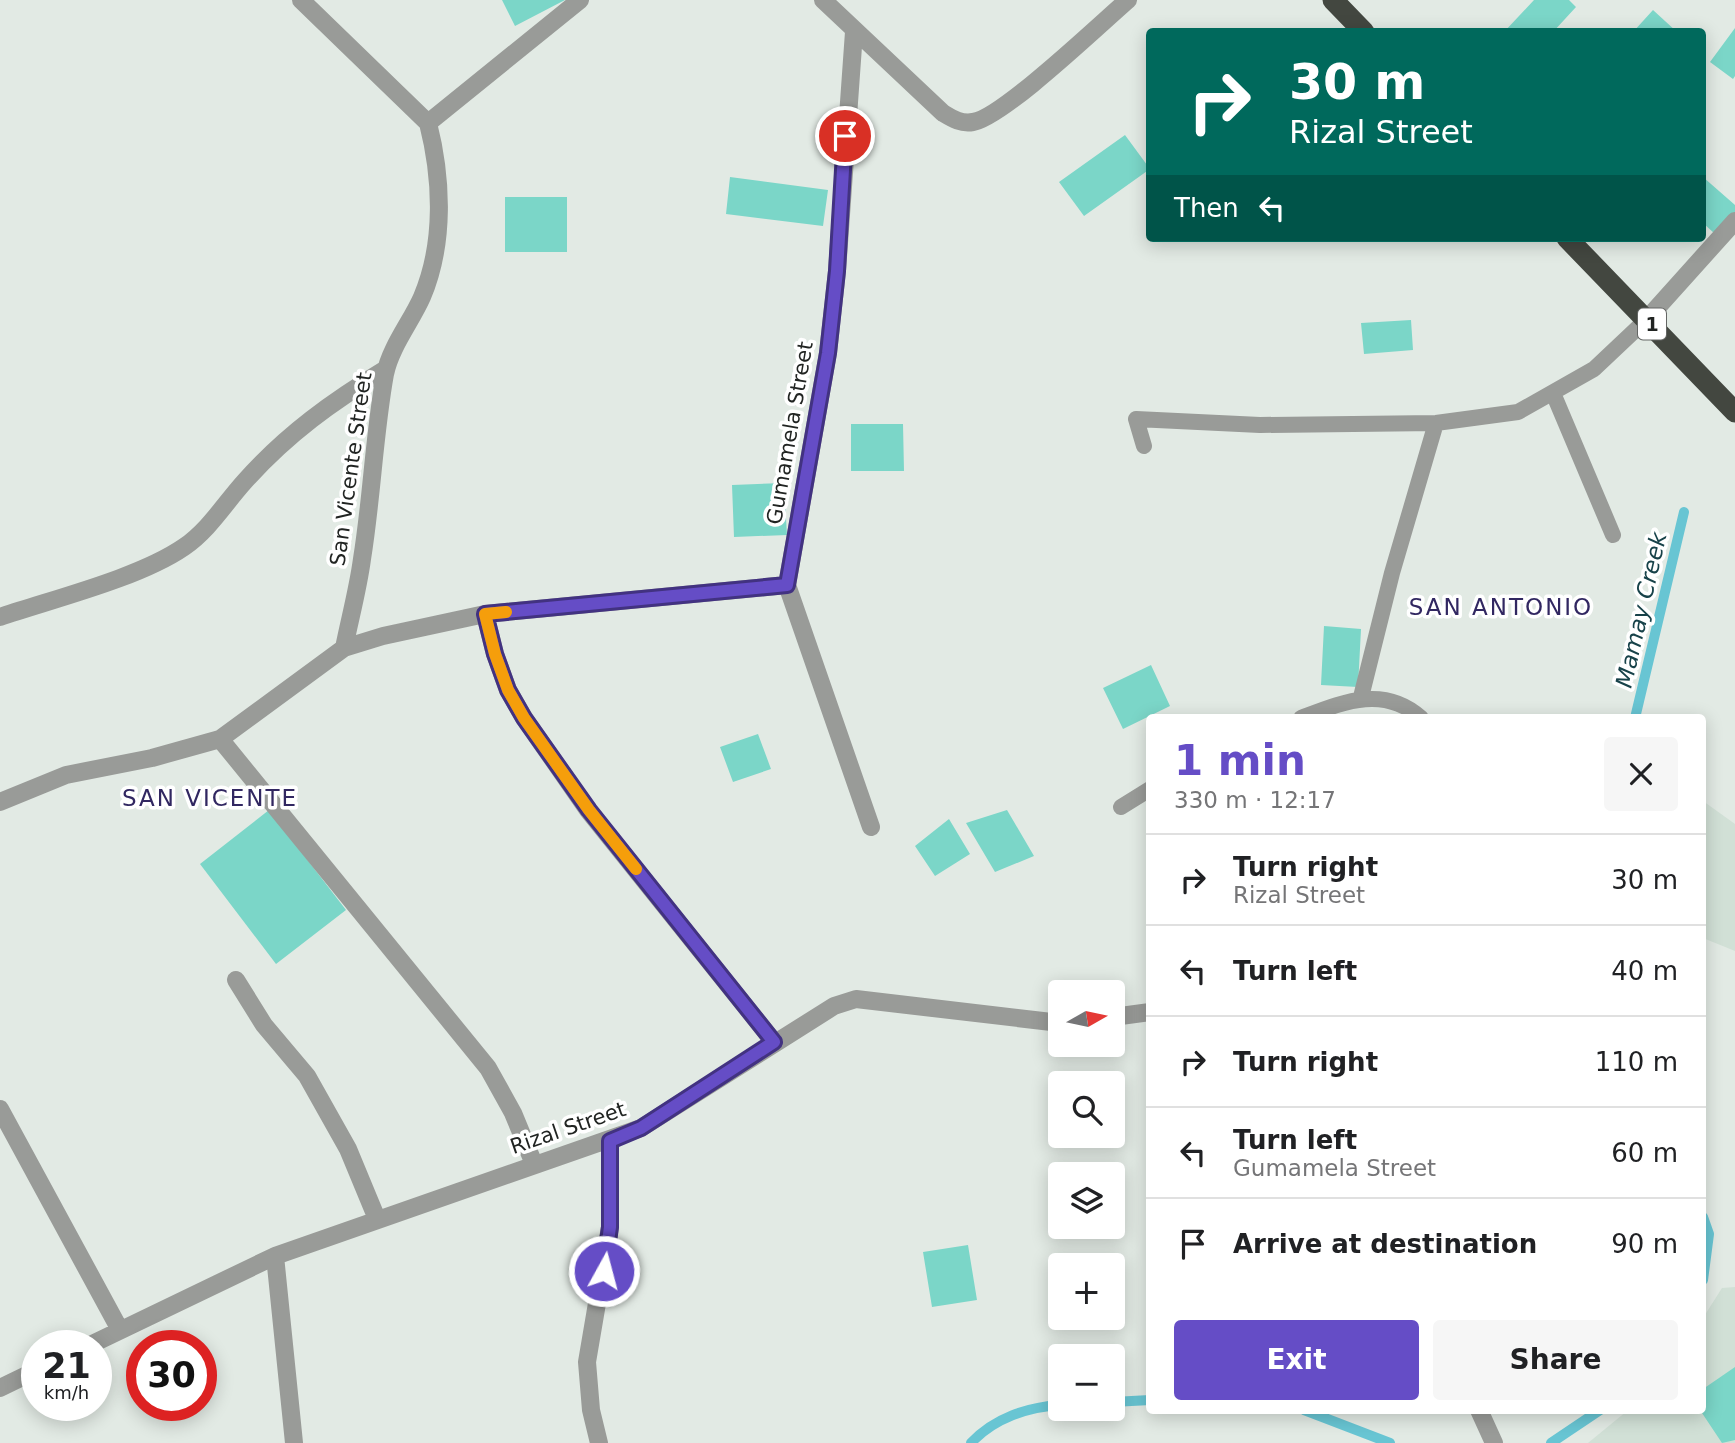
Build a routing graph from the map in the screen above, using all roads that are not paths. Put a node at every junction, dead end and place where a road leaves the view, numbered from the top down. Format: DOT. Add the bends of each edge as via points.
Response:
graph roads {
  1 [pos="300,0"];
  2 [pos="580,0"];
  3 [pos="823,0"];
  4 [pos="1128,0"];
  5 [pos="1332,0"];
  6 [pos="1360,28"];
  7 [pos="854,32"];
  8 [pos="428,123"];
  9 [pos="1735,221"];
  10 [pos="1571,242"];
  11 [pos="1647,319"];
  12 [pos="386,369"];
  13 [pos="1553,393"];
  14 [pos="1735,412"];
  15 [pos="1436,423"];
  16 [pos="1144,446"];
  17 [pos="1614,535"];
  18 [pos="787,585"];
  19 [pos="485,614"];
  20 [pos="0,617"];
  21 [pos="344,648"];
  22 [pos="1362,697"];
  23 [pos="1313,714"];
  24 [pos="1414,714"];
  25 [pos="220,739"];
  26 [pos="1146,791"];
  27 [pos="0,802"];
  28 [pos="1121,807"];
  29 [pos="870,827"];
  30 [pos="236,980"];
  31 [pos="1146,1013"];
  32 [pos="1125,1015"];
  33 [pos="1048,1022"];
  34 [pos="774,1042"];
  35 [pos="0,1110"];
  36 [pos="610,1141"];
  37 [pos="534,1164"];
  38 [pos="377,1219"];
  39 [pos="275,1256"];
  40 [pos="120,1330"];
  41 [pos="112,1334"];
  42 [pos="21,1378"];
  43 [pos="0,1388"];
  44 [pos="1481,1414"];
  45 [pos="293,1443"];
  46 [pos="599,1443"];
  47 [pos="1494,1443"];
  1 -- 8 [label="street"];
  2 -- 8 [label="street"];
  3 -- 7 [label="street"];
  4 -- 7 [label="street" via="1001,110 974,122 959,122 943,113"];
  5 -- 6 [label="highway"];
  7 -- 18 [label="street, Gumamela Street" via="828,353"];
  8 -- 12 [label="street, San Vicente Street" via="437,160 433,258 423,295"];
  9 -- 11 [label="street"];
  10 -- 11 [label="highway, 1"];
  11 -- 13 [label="lane" via="1594,369"];
  11 -- 14 [label="highway, 1"];
  12 -- 20 [label="street" via="292,432 184,547 154,564"];
  12 -- 21 [label="street, San Vicente Street" via="374,434 362,560"];
  13 -- 15 [label="lane" via="1518,412"];
  13 -- 17 [label="lane"];
  15 -- 16 [label="lane" via="1260,425 1136,419"];
  15 -- 22 [label="lane"];
  18 -- 19 [label="street"];
  18 -- 29 [label="street, Gumamela Street"];
  19 -- 21 [label="street"];
  19 -- 34 [label="street" via="508,690 524,718 589,810"];
  21 -- 25 [label="street"];
  22 -- 23 [label="lane"];
  22 -- 24 [label="lane" via="1390,700"];
  25 -- 27 [label="street" via="66,775"];
  25 -- 37 [label="street" via="488,1068"];
  26 -- 28 [label="lane"];
  30 -- 38 [label="street" via="264,1025 307,1076 348,1149"];
  31 -- 32 [label="street"];
  33 -- 34 [label="street, Rizal Street" via="856,999 834,1006"];
  34 -- 36 [label="street, Rizal Street" via="641,1128"];
  35 -- 40 [label="street"];
  36 -- 37 [label="street, Rizal Street"];
  36 -- 46 [label="street" via="610,1227 587,1362 590,1410"];
  37 -- 38 [label="street, Rizal Street"];
  38 -- 39 [label="street, Rizal Street"];
  39 -- 40 [label="street, Rizal Street"];
  39 -- 45 [label="street"];
  40 -- 41 [label="street, Rizal Street"];
  42 -- 43 [label="street"];
  44 -- 47 [label="street"];
}
